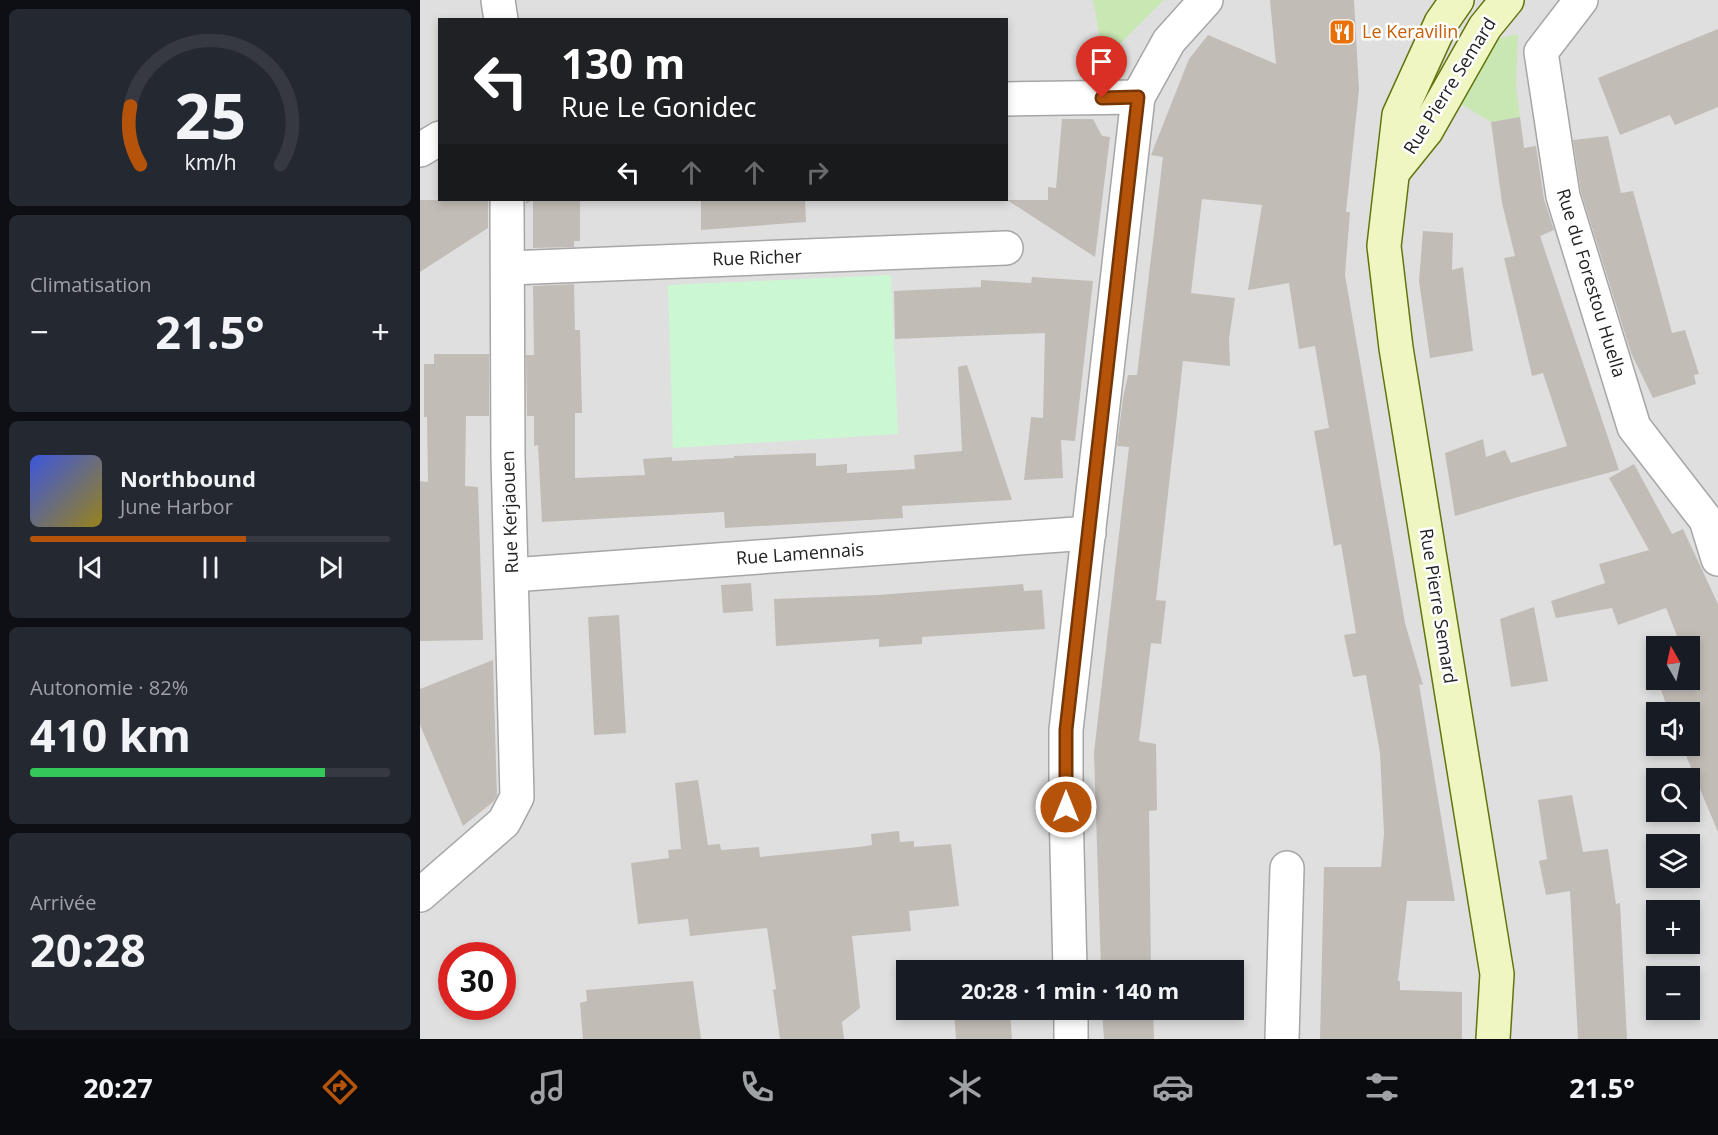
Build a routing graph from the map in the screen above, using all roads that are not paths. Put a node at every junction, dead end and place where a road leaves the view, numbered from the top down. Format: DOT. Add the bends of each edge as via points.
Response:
graph roads {
  1 [pos="498,0"];
  2 [pos="1206,0"];
  3 [pos="1457,0"];
  4 [pos="1507,0"];
  5 [pos="1581,0"];
  6 [pos="501,18"];
  7 [pos="1138,97"];
  8 [pos="1008,99"];
  9 [pos="438,139"];
  10 [pos="420,150"];
  11 [pos="1394,172"];
  12 [pos="507,201"];
  13 [pos="1006,248"];
  14 [pos="508,268"];
  15 [pos="1712,523"];
  16 [pos="1089,533"];
  17 [pos="1718,559"];
  18 [pos="512,575"];
  19 [pos="1287,868"];
  20 [pos="420,895"];
  21 [pos="1070,960"];
  22 [pos="1071,1020"];
  23 [pos="1071,1039"];
  24 [pos="1282,1039"];
  25 [pos="1493,1039"];
  1 -- 6 [label="street"];
  2 -- 7 [label="street" via="1169,41"];
  3 -- 11 [label="main road, Rue Pierre Semard" via="1441,23 1399,115"];
  4 -- 11 [label="main road, Rue Pierre Semard" via="1485,27 1426,131"];
  5 -- 15 [label="street, Rue du Forestou Huella" via="1541,52 1563,196 1634,427"];
  7 -- 8 [label="street"];
  7 -- 16 [label="street"];
  9 -- 10 [label="street"];
  11 -- 25 [label="main road, Rue Pierre Semard" via="1384,246 1396,348 1497,974"];
  12 -- 14 [label="street, Rue Kerjaouen"];
  13 -- 14 [label="street, Rue Richer"];
  14 -- 18 [label="street, Rue Kerjaouen"];
  15 -- 17 [label="street, Rue du Forestou Huella"];
  16 -- 18 [label="street, Rue Lamennais"];
  16 -- 21 [label="street" via="1066,730"];
  18 -- 20 [label="street, Rue Kerjaouen" via="517,797 504,822"];
  19 -- 24 [label="street"];
  22 -- 23 [label="street"];
}
